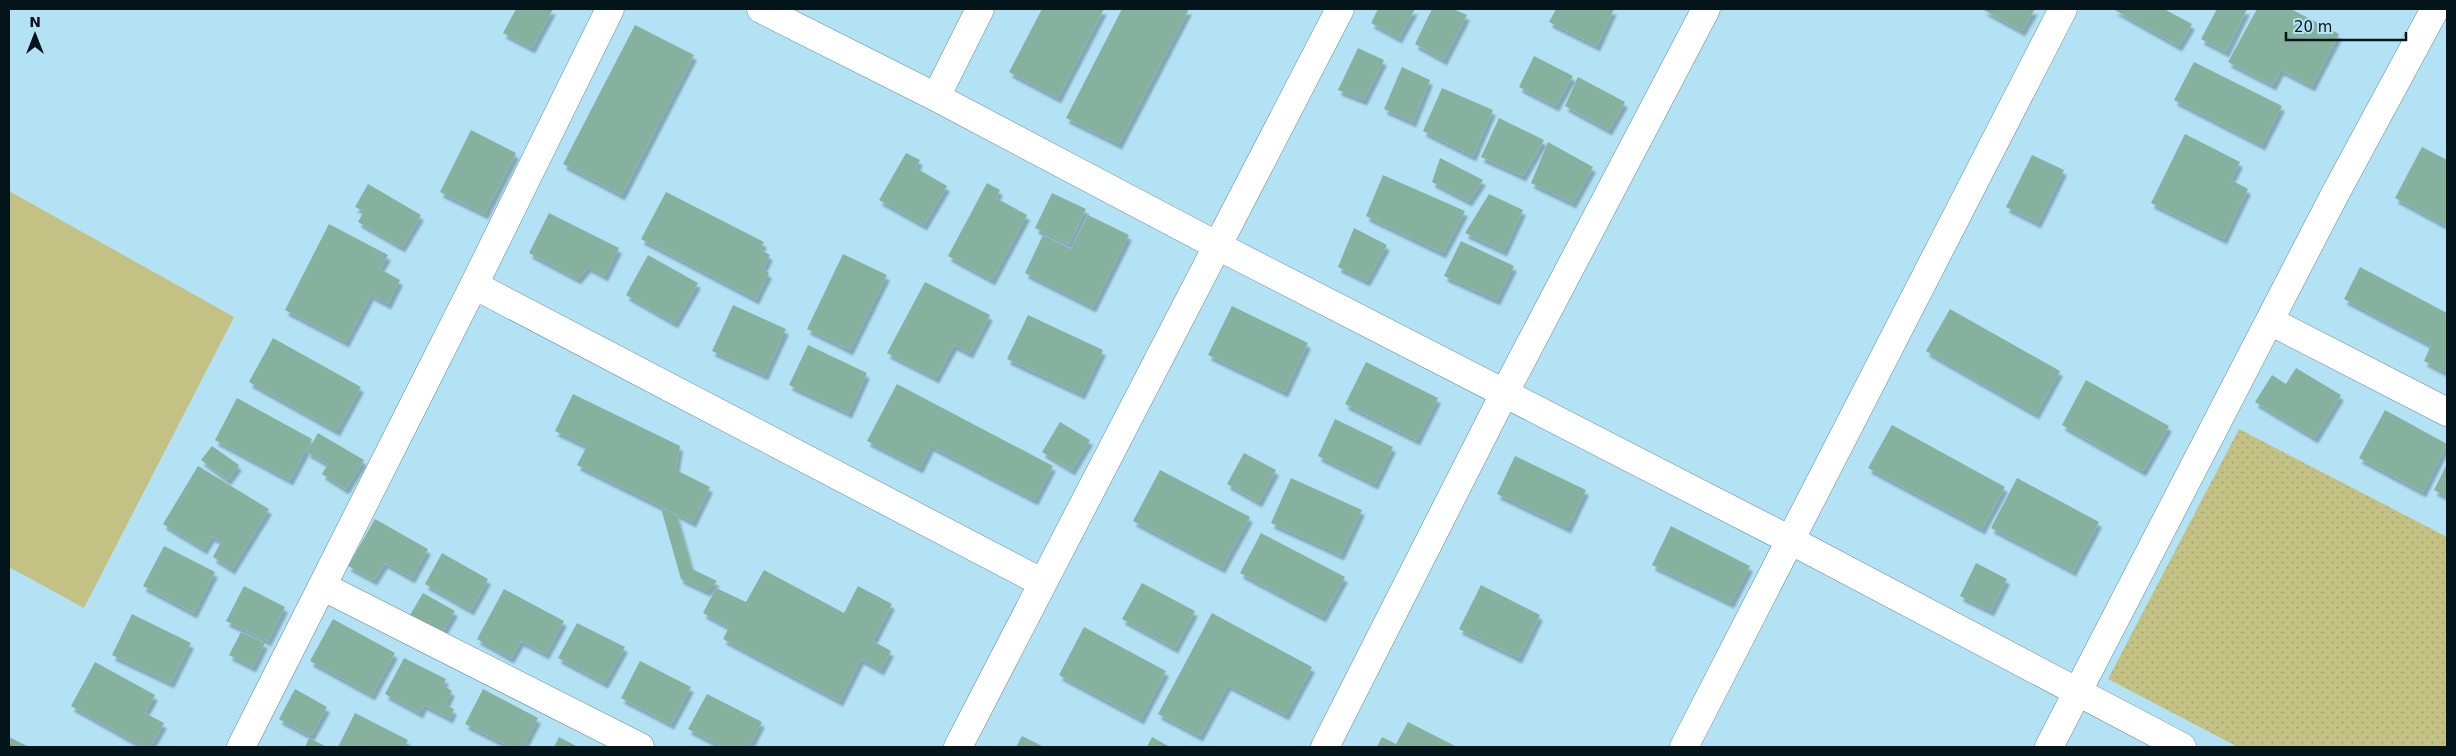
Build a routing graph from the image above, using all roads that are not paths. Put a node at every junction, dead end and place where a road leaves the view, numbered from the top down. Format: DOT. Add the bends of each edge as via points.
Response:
graph roads {
  1 [pos="610,9"];
  2 [pos="761,9"];
  3 [pos="980,9"];
  4 [pos="1340,9"];
  5 [pos="1706,9"];
  6 [pos="2063,9"];
  7 [pos="2434,9"];
  8 [pos="936,97"];
  9 [pos="1218,245"];
  10 [pos="474,285"];
  11 [pos="2270,321"];
  12 [pos="1505,392"];
  13 [pos="2447,412"];
  14 [pos="1790,540"];
  15 [pos="1043,583"];
  16 [pos="322,586"];
  17 [pos="2078,692"];
  18 [pos="241,747"];
  19 [pos="640,747"];
  20 [pos="958,747"];
  21 [pos="1325,747"];
  22 [pos="1684,747"];
  23 [pos="2049,747"];
  24 [pos="2182,747"];
  1 -- 10 [label="street"];
  2 -- 8 [label="street"];
  3 -- 8 [label="street"];
  4 -- 9 [label="street"];
  5 -- 12 [label="street"];
  6 -- 14 [label="street"];
  7 -- 11 [label="street"];
  8 -- 9 [label="street"];
  9 -- 12 [label="street"];
  9 -- 15 [label="street"];
  10 -- 15 [label="street"];
  10 -- 16 [label="street"];
  11 -- 13 [label="street"];
  11 -- 17 [label="street"];
  12 -- 14 [label="street"];
  12 -- 21 [label="street"];
  14 -- 17 [label="street"];
  14 -- 22 [label="street"];
  15 -- 20 [label="street"];
  16 -- 18 [label="street"];
  16 -- 19 [label="street"];
  17 -- 23 [label="street"];
  17 -- 24 [label="street"];
}
